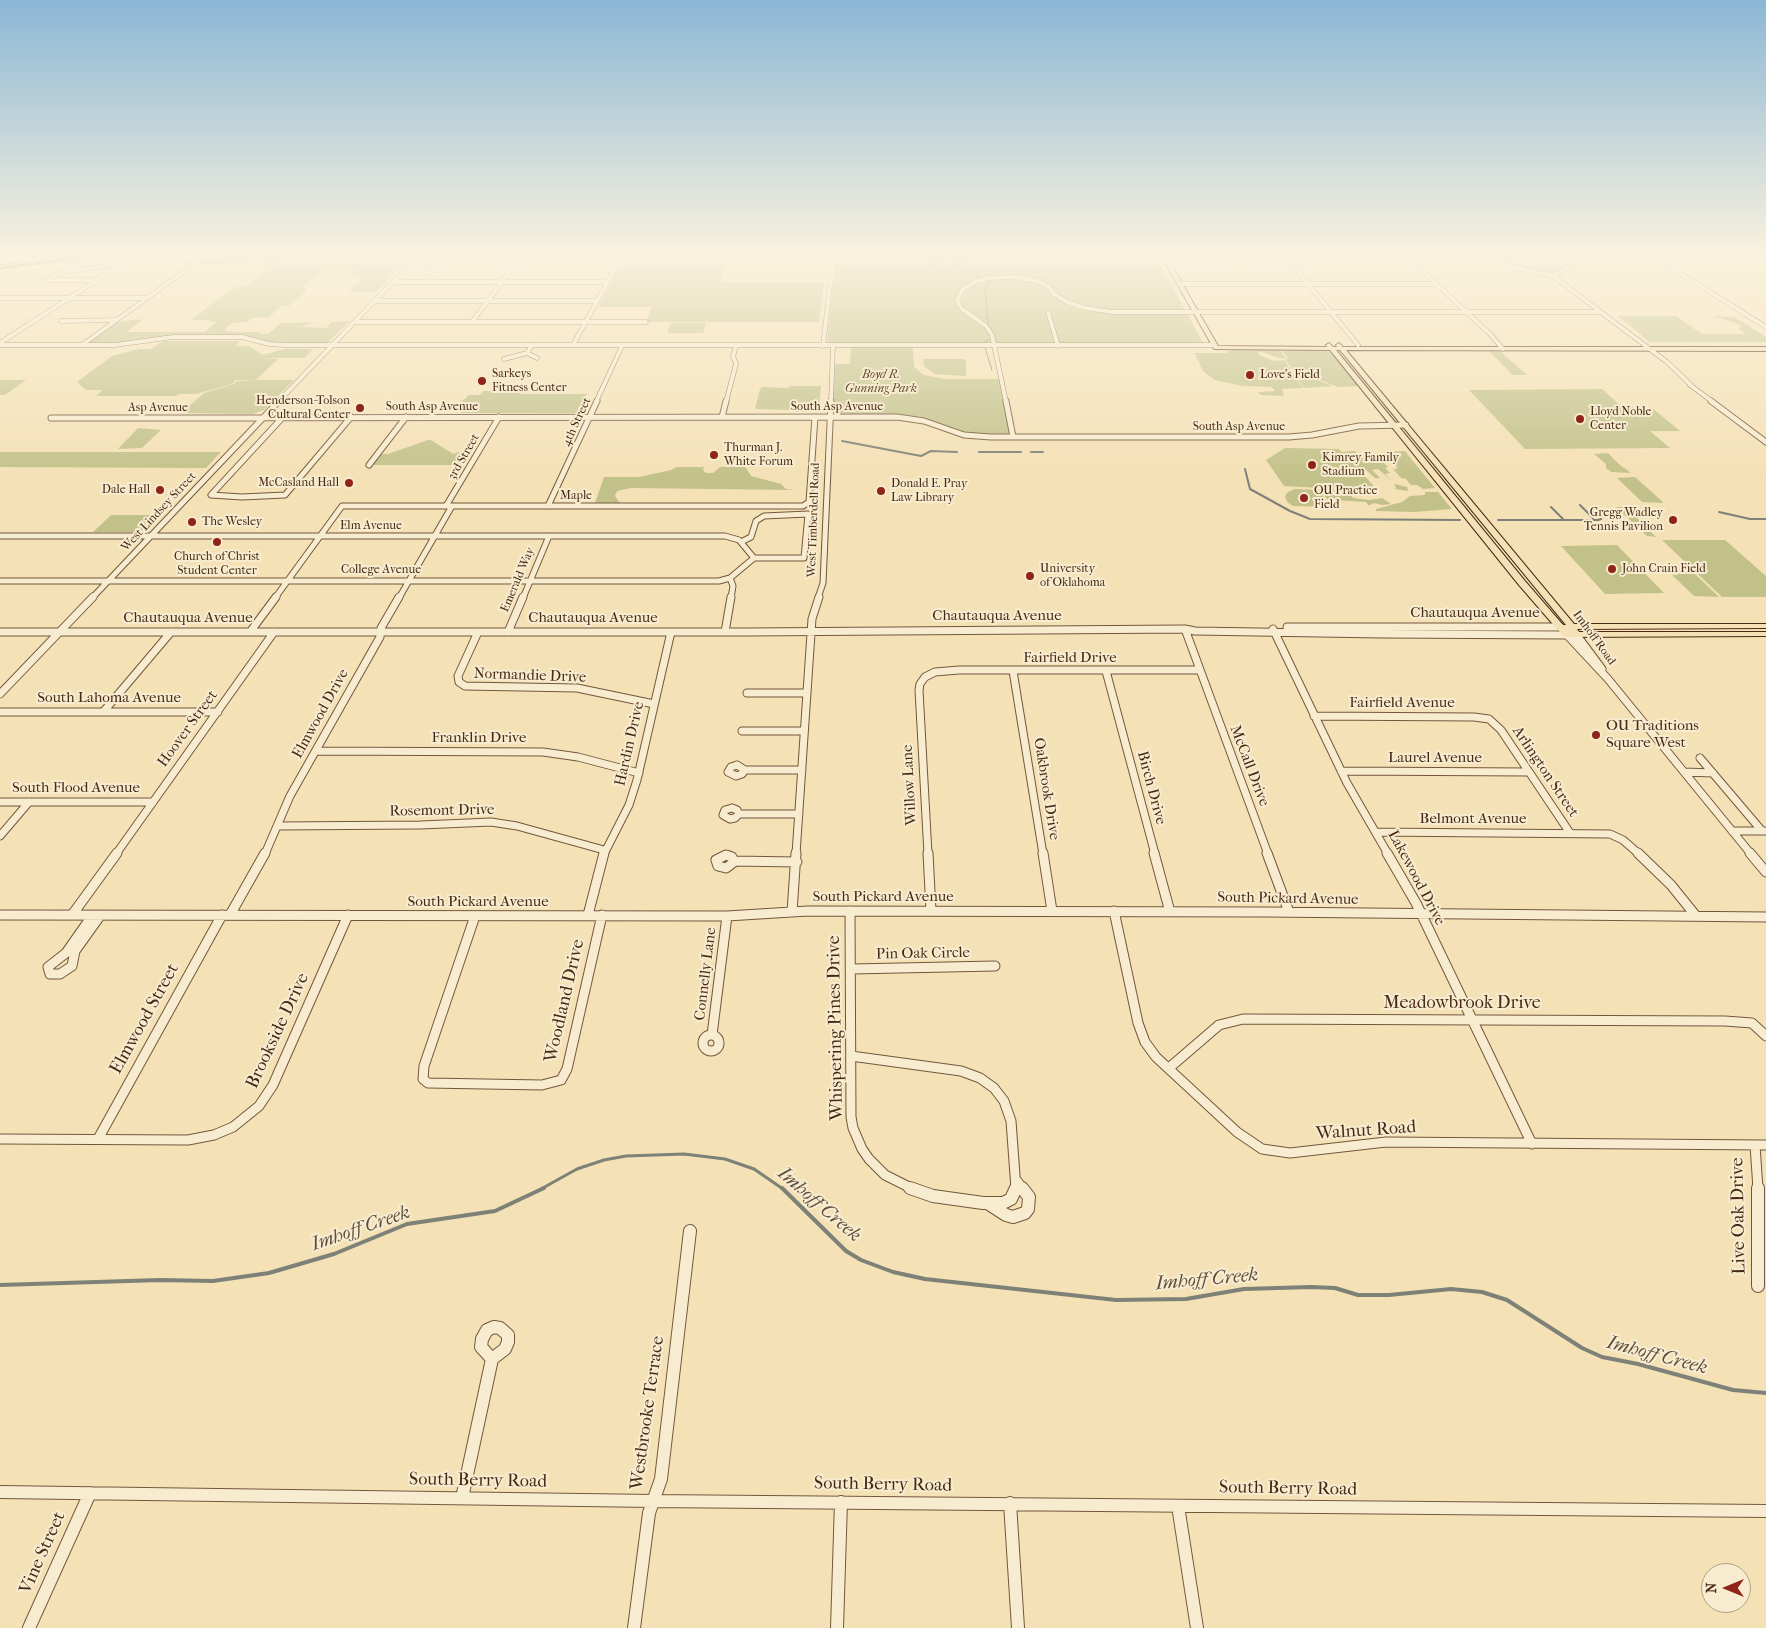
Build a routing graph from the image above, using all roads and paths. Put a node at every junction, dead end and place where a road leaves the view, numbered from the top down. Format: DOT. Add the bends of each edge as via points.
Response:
graph roads {
  1 [pos="26,328"];
  2 [pos="105,328"];
  3 [pos="350,328"];
  4 [pos="583,328"];
  5 [pos="825,328"];
  6 [pos="986,328"];
  7 [pos="1053,328"];
  8 [pos="1204,328"];
  9 [pos="1344,328"];
  10 [pos="1483,328"];
  11 [pos="1617,328"];
  12 [pos="1620,328"];
  13 [pos="1,345"];
  14 [pos="82,345"];
  15 [pos="334,345"];
  16 [pos="1358,345"];
  17 [pos="532,346"];
  18 [pos="573,346"];
  19 [pos="622,346"];
  20 [pos="736,346"];
  21 [pos="823,346"];
  22 [pos="833,346"];
  23 [pos="995,346"];
  24 [pos="1058,346"];
  25 [pos="1330,346"];
  26 [pos="1340,346"];
  27 [pos="1411,346"];
  28 [pos="1215,347"];
  29 [pos="1501,347"];
  30 [pos="1644,347"];
  31 [pos="1766,348"];
  32 [pos="527,353"];
  33 [pos="536,358"];
  34 [pos="504,359"];
  35 [pos="1693,387"];
  36 [pos="351,417"];
  37 [pos="406,417"];
  38 [pos="499,417"];
  39 [pos="590,417"];
  40 [pos="722,417"];
  41 [pos="815,417"];
  42 [pos="829,417"];
  43 [pos="52,418"];
  44 [pos="265,418"];
  45 [pos="282,418"];
  46 [pos="1394,425"];
  47 [pos="1406,425"];
  48 [pos="1012,437"];
  49 [pos="1766,442"];
  50 [pos="369,465"];
  51 [pos="449,506"];
  52 [pos="548,506"];
  53 [pos="0,536"];
  54 [pos="149,536"];
  55 [pos="319,536"];
  56 [pos="434,536"];
  57 [pos="549,536"];
  58 [pos="740,542"];
  59 [pos="754,558"];
  60 [pos="730,578"];
  61 [pos="0,581"];
  62 [pos="109,581"];
  63 [pos="286,581"];
  64 [pos="408,581"];
  65 [pos="530,581"];
  66 [pos="1766,626"];
  67 [pos="1560,627"];
  68 [pos="1185,629"];
  69 [pos="1273,629"];
  70 [pos="0,632"];
  71 [pos="60,632"];
  72 [pos="171,632"];
  73 [pos="250,632"];
  74 [pos="274,632"];
  75 [pos="380,632"];
  76 [pos="478,632"];
  77 [pos="508,632"];
  78 [pos="671,632"];
  79 [pos="725,632"];
  80 [pos="811,632"];
  81 [pos="1572,632"];
  82 [pos="1766,634"];
  83 [pos="1199,670"];
  84 [pos="941,671"];
  85 [pos="1013,671"];
  86 [pos="1106,671"];
  87 [pos="747,693"];
  88 [pos="806,693"];
  89 [pos="0,694"];
  90 [pos="654,704"];
  91 [pos="104,711"];
  92 [pos="0,712"];
  93 [pos="218,712"];
  94 [pos="1314,716"];
  95 [pos="1489,719"];
  96 [pos="742,731"];
  97 [pos="804,731"];
  98 [pos="316,751"];
  99 [pos="1700,758"];
  100 [pos="745,770"];
  101 [pos="802,770"];
  102 [pos="1341,771"];
  103 [pos="1529,772"];
  104 [pos="1684,772"];
  105 [pos="639,773"];
  106 [pos="1713,773"];
  107 [pos="0,802"];
  108 [pos="29,802"];
  109 [pos="153,802"];
  110 [pos="739,814"];
  111 [pos="799,814"];
  112 [pos="277,826"];
  113 [pos="1732,831"];
  114 [pos="1764,831"];
  115 [pos="1376,832"];
  116 [pos="1570,833"];
  117 [pos="0,836"];
  118 [pos="604,850"];
  119 [pos="734,861"];
  120 [pos="796,862"];
  121 [pos="1766,872"];
  122 [pos="850,911"];
  123 [pos="931,911"];
  124 [pos="1114,911"];
  125 [pos="792,912"];
  126 [pos="1052,912"];
  127 [pos="1170,912"];
  128 [pos="1288,912"];
  129 [pos="1421,914"];
  130 [pos="0,915"];
  131 [pos="72,915"];
  132 [pos="226,915"];
  133 [pos="348,915"];
  134 [pos="588,915"];
  135 [pos="602,915"];
  136 [pos="96,916"];
  137 [pos="476,916"];
  138 [pos="727,916"];
  139 [pos="1696,916"];
  140 [pos="1766,917"];
  141 [pos="995,966"];
  142 [pos="852,969"];
  143 [pos="1473,1020"];
  144 [pos="712,1035"];
  145 [pos="1766,1036"];
  146 [pos="851,1056"];
  147 [pos="1169,1068"];
  148 [pos="0,1139"];
  149 [pos="98,1139"];
  150 [pos="1532,1144"];
  151 [pos="1755,1145"];
  152 [pos="1766,1145"];
  153 [pos="1017,1181"];
  154 [pos="988,1204"];
  155 [pos="690,1231"];
  156 [pos="1758,1286"];
  157 [pos="492,1359"];
  158 [pos="0,1492"];
  159 [pos="90,1493"];
  160 [pos="462,1498"];
  161 [pos="654,1501"];
  162 [pos="841,1502"];
  163 [pos="1010,1503"];
  164 [pos="1178,1506"];
  165 [pos="1766,1511"];
  166 [pos="29,1628"];
  167 [pos="634,1628"];
  168 [pos="837,1628"];
  169 [pos="1018,1628"];
  170 [pos="1198,1628"];
  1 -- 13 [label="street"];
  2 -- 14 [label="street"];
  3 -- 15 [label="street, West Lindsey Street"];
  4 -- 18 [label="street"];
  5 -- 21 [label="street"];
  6 -- 23 [label="street"];
  7 -- 24 [label="street"];
  8 -- 28 [label="main road"];
  9 -- 16 [label="street"];
  10 -- 29 [label="street"];
  11 -- 30 [label="street"];
  12 -- 30 [label="street"];
  13 -- 14 [label="street"];
  14 -- 15 [label="street" via="119,345 163,338 198,337 247,338 277,345"];
  15 -- 17 [label="street"];
  15 -- 44 [label="street, West Lindsey Street"];
  16 -- 26 [label="main road"];
  16 -- 27 [label="main road"];
  17 -- 18 [label="street"];
  17 -- 32 [label="street"];
  18 -- 19 [label="street"];
  19 -- 20 [label="street"];
  19 -- 39 [label="street, 4th Street"];
  20 -- 21 [label="street"];
  20 -- 40 [label="street" via="733,356 736,364"];
  21 -- 22 [label="street"];
  22 -- 23 [label="street"];
  22 -- 42 [label="street, West Timberdell Road"];
  23 -- 24 [label="street"];
  23 -- 48 [label="street"];
  24 -- 28 [label="street"];
  25 -- 26 [label="main road"];
  25 -- 28 [label="main road"];
  25 -- 46 [label="main road, Imhoff Road"];
  26 -- 27 [label="main road"];
  26 -- 47 [label="main road, Imhoff Road"];
  27 -- 29 [label="main road"];
  29 -- 30 [label="main road"];
  30 -- 31 [label="main road"];
  30 -- 35 [label="street"];
  30 -- 35 [label="street"];
  32 -- 33 [label="street"];
  32 -- 34 [label="street"];
  35 -- 49 [label="street"];
  36 -- 37 [label="street, South Asp Avenue"];
  36 -- 45 [label="street, South Asp Avenue"];
  36 -- 45 [label="street" via="285,495 211,495"];
  37 -- 38 [label="street, South Asp Avenue"];
  37 -- 50 [label="street"];
  38 -- 39 [label="street, South Asp Avenue"];
  38 -- 51 [label="street, 3rd Street"];
  39 -- 40 [label="street, South Asp Avenue"];
  39 -- 52 [label="street, 4th Street"];
  40 -- 41 [label="street, South Asp Avenue"];
  41 -- 42 [label="street, South Asp Avenue"];
  41 -- 52 [label="street, Maple" via="809,502 806,506"];
  42 -- 48 [label="street, South Asp Avenue" via="905,418 963,435"];
  42 -- 80 [label="street, West Timberdell Road" via="823,583 812,616"];
  43 -- 44 [label="street, Asp Avenue"];
  44 -- 45 [label="street, South Asp Avenue"];
  44 -- 54 [label="street, West Lindsey Street"];
  46 -- 47 [label="street, South Asp Avenue"];
  46 -- 48 [label="street, South Asp Avenue" via="1359,426 1289,437"];
  46 -- 67 [label="main road, Imhoff Road"];
  47 -- 81 [label="main road, Imhoff Road"];
  51 -- 52 [label="street, Maple"];
  51 -- 55 [label="street, Maple" via="342,506"];
  51 -- 56 [label="street, Elmwood Drive"];
  53 -- 54 [label="street, Elm Avenue"];
  54 -- 55 [label="street, Elm Avenue"];
  54 -- 62 [label="street, West Lindsey Street"];
  55 -- 56 [label="street, Elm Avenue"];
  55 -- 63 [label="street"];
  56 -- 57 [label="street, Elm Avenue"];
  56 -- 64 [label="street, Elmwood Drive"];
  57 -- 58 [label="street, Elm Avenue" via="733,536"];
  57 -- 65 [label="street, Emerald Way"];
  58 -- 59 [label="street"];
  58 -- 59 [label="street" via="751,537 756,521 764,516 808,514 804,558"];
  59 -- 60 [label="street"];
  60 -- 65 [label="street, College Avenue" via="719,581"];
  60 -- 79 [label="street" via="732,586"];
  61 -- 62 [label="street, College Avenue"];
  62 -- 63 [label="street, College Avenue"];
  62 -- 71 [label="street, West Lindsey Street"];
  63 -- 64 [label="street, College Avenue"];
  63 -- 73 [label="street"];
  64 -- 65 [label="street, College Avenue"];
  64 -- 75 [label="street, Elmwood Drive"];
  65 -- 77 [label="street, Emerald Way"];
  66 -- 81 [label="main road, Chautauqua Avenue"];
  67 -- 69 [label="street, Chautauqua Avenue"];
  67 -- 81 [label="main road, Imhoff Road"];
  68 -- 69 [label="street, Chautauqua Avenue"];
  68 -- 80 [label="street, Chautauqua Avenue"];
  68 -- 83 [label="street, McCall Drive"];
  69 -- 81 [label="street, Chautauqua Avenue"];
  69 -- 94 [label="street, Lakewood Drive"];
  70 -- 71 [label="street, Chautauqua Avenue"];
  71 -- 72 [label="street, Chautauqua Avenue"];
  71 -- 89 [label="street, West Lindsey Street"];
  72 -- 73 [label="street, Chautauqua Avenue"];
  72 -- 91 [label="street"];
  73 -- 74 [label="street, Chautauqua Avenue"];
  74 -- 75 [label="street, Chautauqua Avenue"];
  74 -- 93 [label="street, Hoover Street"];
  75 -- 76 [label="street, Chautauqua Avenue"];
  75 -- 98 [label="street, Elmwood Drive"];
  76 -- 77 [label="street, Chautauqua Avenue"];
  76 -- 90 [label="street, Normandie Drive" via="458,676 465,686 576,688"];
  77 -- 78 [label="street, Chautauqua Avenue"];
  78 -- 79 [label="street, Chautauqua Avenue"];
  78 -- 90 [label="street, Hardin Drive"];
  79 -- 80 [label="street, Chautauqua Avenue"];
  80 -- 88 [label="street, West Timberdell Road"];
  81 -- 82 [label="main road, Chautauqua Avenue"];
  81 -- 104 [label="street, Imhoff Road"];
  83 -- 86 [label="street, Fairfield Drive"];
  83 -- 128 [label="street, McCall Drive"];
  84 -- 85 [label="street, Fairfield Drive"];
  84 -- 123 [label="street, Willow Lane" via="925,677 919,690"];
  85 -- 86 [label="street, Fairfield Drive"];
  85 -- 126 [label="street, Oakbrook Drive"];
  86 -- 127 [label="street, Birch Drive"];
  87 -- 88 [label="street"];
  88 -- 97 [label="street, West Timberdell Road"];
  90 -- 105 [label="street, Hardin Drive"];
  91 -- 92 [label="street, South Lahoma Avenue"];
  91 -- 93 [label="street, South Lahoma Avenue"];
  93 -- 109 [label="street, Hoover Street"];
  94 -- 95 [label="street, Fairfield Avenue"];
  94 -- 102 [label="street, Lakewood Drive"];
  95 -- 103 [label="street, Arlington Street" via="1501,730"];
  96 -- 97 [label="street"];
  97 -- 101 [label="street, West Timberdell Road"];
  98 -- 105 [label="street, Franklin Drive" via="543,752 578,757"];
  98 -- 112 [label="street, Elmwood Drive"];
  99 -- 106 [label="street"];
  100 -- 101 [label="street"];
  101 -- 111 [label="street, West Timberdell Road"];
  102 -- 103 [label="street, Laurel Avenue"];
  102 -- 115 [label="street, Lakewood Drive"];
  103 -- 116 [label="street, Arlington Street"];
  104 -- 106 [label="street"];
  104 -- 113 [label="street, Imhoff Road"];
  105 -- 118 [label="street, Hardin Drive" via="628,805"];
  106 -- 114 [label="street"];
  107 -- 108 [label="street, South Flood Avenue"];
  108 -- 109 [label="street, South Flood Avenue"];
  108 -- 117 [label="street"];
  109 -- 131 [label="street, Hoover Street"];
  110 -- 111 [label="street"];
  111 -- 120 [label="street, West Timberdell Road"];
  112 -- 118 [label="street, Rosemont Drive" via="414,826 491,822 518,826"];
  112 -- 132 [label="street, Elmwood Drive" via="256,870"];
  113 -- 114 [label="street"];
  113 -- 121 [label="street, Imhoff Road"];
  115 -- 116 [label="street, Belmont Avenue"];
  115 -- 129 [label="street, Lakewood Drive"];
  116 -- 139 [label="street, Arlington Street" via="1610,834 1627,842 1671,885"];
  118 -- 134 [label="street, Hardin Drive"];
  119 -- 120 [label="street"];
  120 -- 125 [label="street, West Timberdell Road"];
  122 -- 123 [label="street, South Pickard Avenue"];
  122 -- 125 [label="street, South Pickard Avenue"];
  122 -- 142 [label="street, Whispering Pines Drive"];
  123 -- 126 [label="street, South Pickard Avenue"];
  124 -- 126 [label="street, South Pickard Avenue"];
  124 -- 127 [label="street, South Pickard Avenue"];
  124 -- 147 [label="street, Walnut Road" via="1140,1031 1150,1049"];
  125 -- 138 [label="street, South Pickard Avenue"];
  127 -- 128 [label="street, South Pickard Avenue"];
  128 -- 129 [label="street, South Pickard Avenue"];
  129 -- 139 [label="street, South Pickard Avenue"];
  129 -- 143 [label="street, Lakewood Drive"];
  130 -- 131 [label="street, South Pickard Avenue"];
  131 -- 136 [label="street, South Pickard Avenue"];
  132 -- 133 [label="street, South Pickard Avenue"];
  132 -- 136 [label="street, South Pickard Avenue"];
  132 -- 149 [label="street, Elmwood Street"];
  133 -- 137 [label="street, South Pickard Avenue"];
  133 -- 149 [label="street, Brookside Drive" via="273,1085 251,1114 233,1127 203,1138"];
  134 -- 135 [label="street, South Pickard Avenue"];
  134 -- 137 [label="street, South Pickard Avenue"];
  135 -- 137 [label="street, Woodland Drive" via="567,1068 561,1080 542,1085 428,1083 422,1078 424,1066"];
  135 -- 138 [label="street, South Pickard Avenue"];
  136 -- 136 [label="street" via="66,953 48,967 50,974 60,974 72,966 75,951"];
  138 -- 144 [label="street, Connelly Lane"];
  139 -- 140 [label="street, South Pickard Avenue"];
  141 -- 142 [label="street, Pin Oak Circle"];
  142 -- 146 [label="street, Whispering Pines Drive"];
  143 -- 145 [label="street, Meadowbrook Drive" via="1725,1021 1752,1023"];
  143 -- 147 [label="street, Meadowbrook Drive" via="1234,1020 1219,1025"];
  143 -- 150 [label="street, Lakewood Drive"];
  146 -- 153 [label="street" via="961,1071 988,1083 1004,1101 1011,1121"];
  146 -- 154 [label="street, Whispering Pines Drive" via="851,1117 857,1139 869,1159 894,1180 916,1191"];
  147 -- 150 [label="street, Walnut Road" via="1237,1132 1252,1144 1269,1151 1302,1152 1386,1142"];
  148 -- 149 [label="street, Brookside Drive"];
  150 -- 151 [label="street, Walnut Road"];
  151 -- 152 [label="street, Walnut Road"];
  151 -- 156 [label="street, Live Oak Drive"];
  153 -- 154 [label="street, Whispering Pines Drive" via="1016,1192 1011,1199"];
  153 -- 154 [label="street, Whispering Pines Drive" via="1029,1198 1025,1213 1013,1217"];
  155 -- 161 [label="street, Westbrooke Terrace" via="660,1479"];
  157 -- 160 [label="street"];
  158 -- 159 [label="street, South Berry Road"];
  159 -- 160 [label="street, South Berry Road"];
  159 -- 166 [label="street, Vine Street"];
  160 -- 161 [label="street, South Berry Road"];
  161 -- 162 [label="street, South Berry Road"];
  161 -- 167 [label="street, Westbrooke Terrace" via="648,1513"];
  162 -- 163 [label="street, South Berry Road"];
  162 -- 168 [label="street"];
  163 -- 164 [label="street, South Berry Road"];
  163 -- 169 [label="street"];
  164 -- 165 [label="street, South Berry Road"];
  164 -- 170 [label="street"];
}
